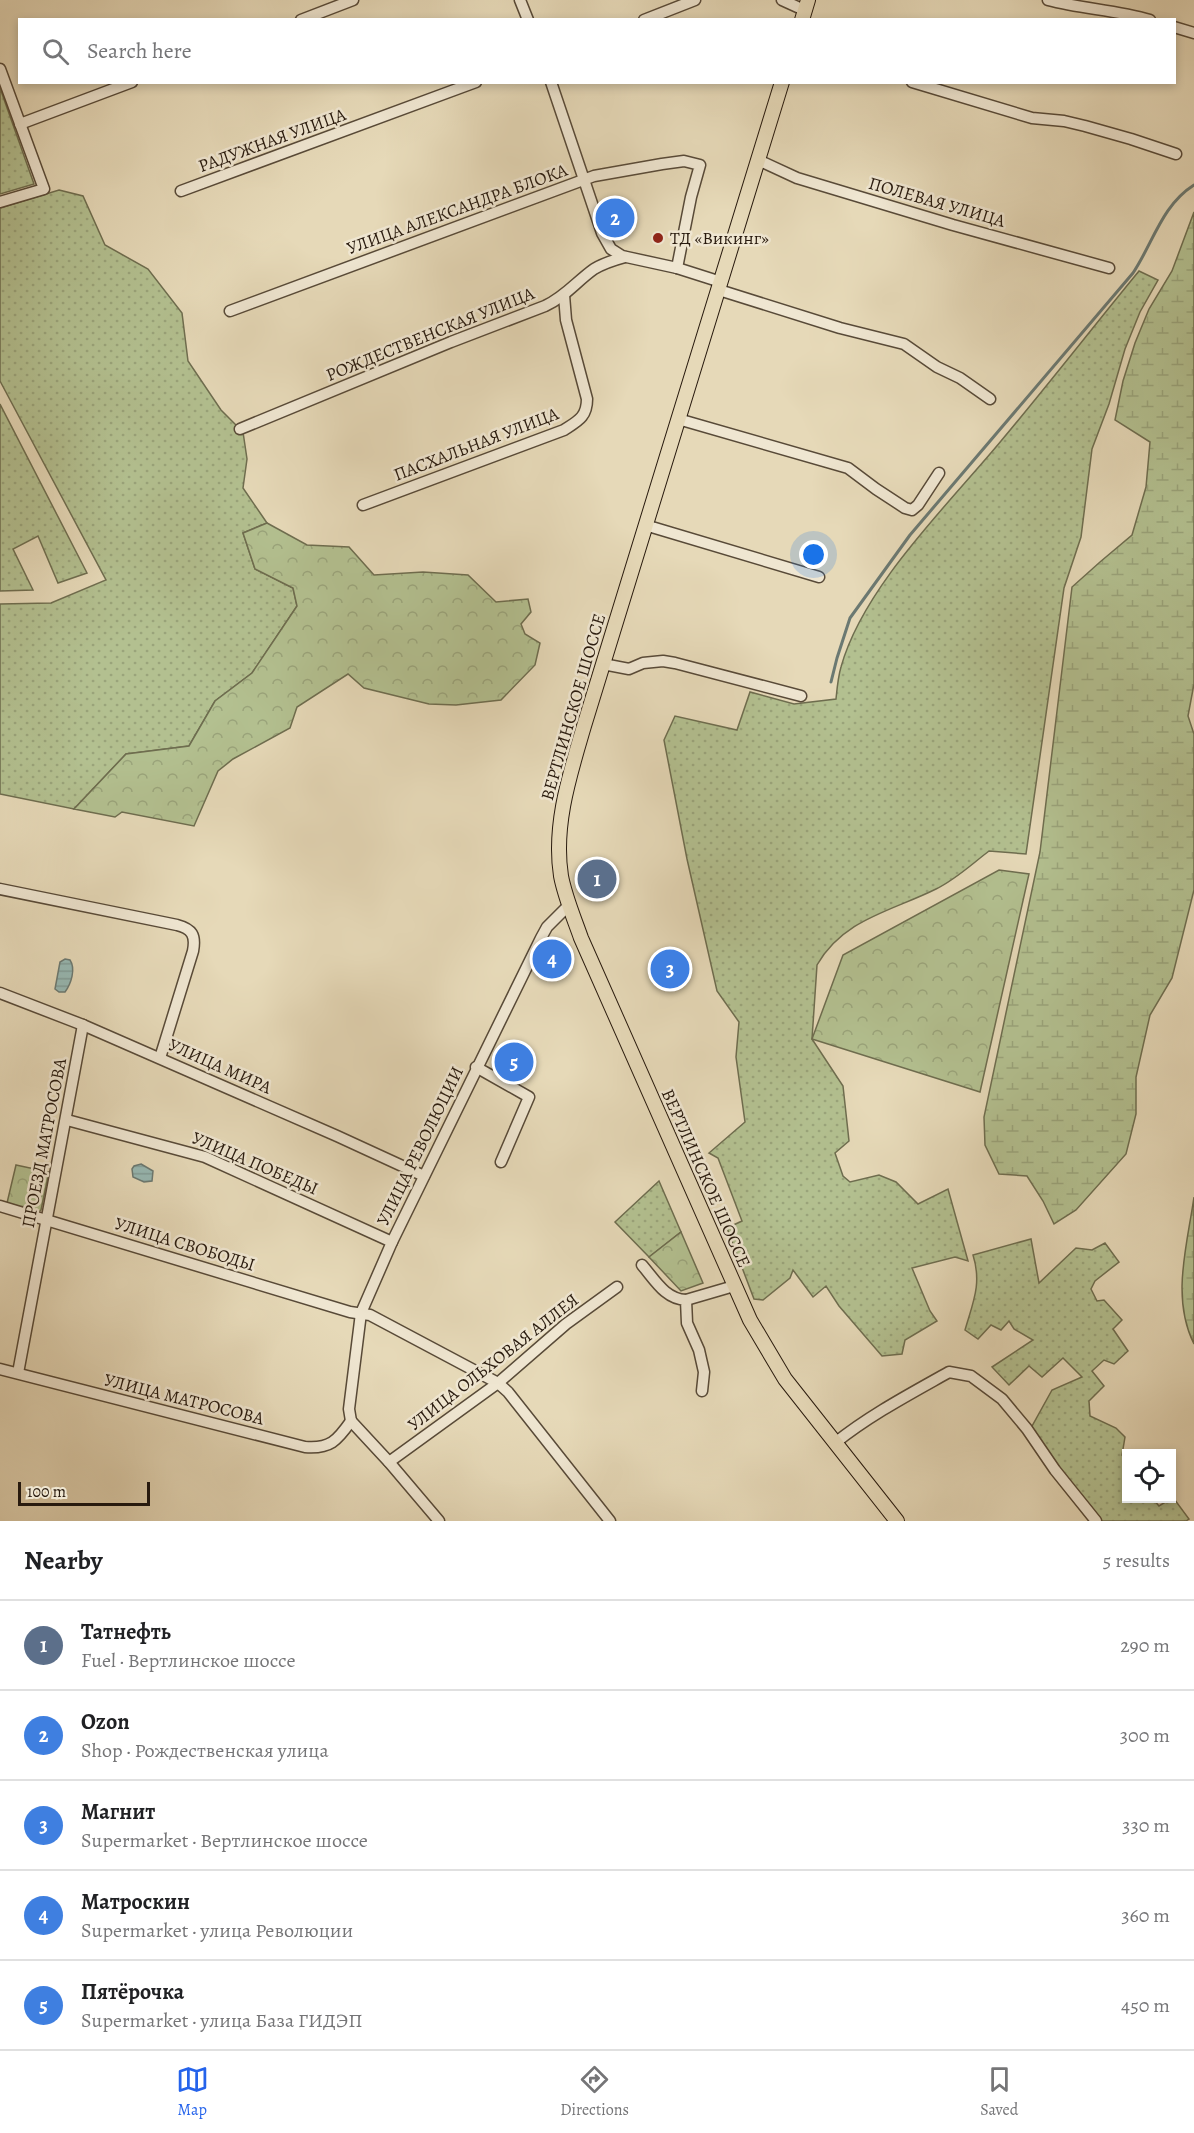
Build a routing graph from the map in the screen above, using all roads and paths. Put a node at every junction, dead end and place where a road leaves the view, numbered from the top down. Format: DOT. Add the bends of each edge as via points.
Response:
graph roads {
  1 [pos="353,0"];
  2 [pos="520,0"];
  3 [pos="695,0"];
  4 [pos="782,0"];
  5 [pos="1048,0"];
  6 [pos="805,10"];
  7 [pos="306,18"];
  8 [pos="527,18"];
  9 [pos="649,18"];
  10 [pos="1141,18"];
  11 [pos="1176,28"];
  12 [pos="1194,33"];
  13 [pos="0,69"];
  14 [pos="127,84"];
  15 [pos="471,84"];
  16 [pos="552,84"];
  17 [pos="781,84"];
  18 [pos="919,84"];
  19 [pos="20,124"];
  20 [pos="1176,154"];
  21 [pos="758,160"];
  22 [pos="585,180"];
  23 [pos="181,191"];
  24 [pos="0,202"];
  25 [pos="625,257"];
  26 [pos="677,268"];
  27 [pos="1109,268"];
  28 [pos="720,286"];
  29 [pos="564,295"];
  30 [pos="230,310"];
  31 [pos="990,399"];
  32 [pos="678,419"];
  33 [pos="240,429"];
  34 [pos="939,473"];
  35 [pos="363,506"];
  36 [pos="645,525"];
  37 [pos="819,577"];
  38 [pos="603,664"];
  39 [pos="801,696"];
  40 [pos="0,889"];
  41 [pos="569,904"];
  42 [pos="0,993"];
  43 [pos="83,1025"];
  44 [pos="160,1058"];
  45 [pos="477,1067"];
  46 [pos="67,1120"];
  47 [pos="501,1162"];
  48 [pos="424,1176"];
  49 [pos="0,1206"];
  50 [pos="46,1219"];
  51 [pos="392,1242"];
  52 [pos="642,1265"];
  53 [pos="734,1286"];
  54 [pos="617,1287"];
  55 [pos="686,1300"];
  56 [pos="361,1313"];
  57 [pos="0,1369"];
  58 [pos="18,1373"];
  59 [pos="498,1383"];
  60 [pos="702,1391"];
  61 [pos="351,1421"];
  62 [pos="836,1443"];
  63 [pos="389,1462"];
  64 [pos="439,1521"];
  65 [pos="610,1521"];
  66 [pos="897,1521"];
  67 [pos="1096,1521"];
  1 -- 7 [label="street"];
  2 -- 8 [label="street"];
  3 -- 9 [label="street"];
  4 -- 6 [label="street"];
  5 -- 10 [label="street"];
  11 -- 12 [label="street"];
  13 -- 19 [label="street"];
  14 -- 19 [label="street"];
  15 -- 23 [label="street, РАДУЖНАЯ УЛИЦА"];
  16 -- 22 [label="street"];
  17 -- 21 [label="main road, ВЕРТЛИНСКОЕ ШОССЕ"];
  18 -- 20 [label="street" via="1032,118 1064,121 1131,138"];
  19 -- 24 [label="street" via="44,189"];
  21 -- 27 [label="street, ПОЛЕВАЯ УЛИЦА" via="808,181"];
  21 -- 28 [label="main road, ВЕРТЛИНСКОЕ ШОССЕ"];
  22 -- 25 [label="street" via="606,241"];
  22 -- 26 [label="street, УЛИЦА АЛЕКСАНДРА БЛОКА" via="684,161 700,165"];
  22 -- 30 [label="street, УЛИЦА АЛЕКСАНДРА БЛОКА"];
  25 -- 26 [label="street"];
  25 -- 29 [label="street, РОЖДЕСТВЕНСКАЯ УЛИЦА" via="593,270"];
  26 -- 28 [label="street"];
  28 -- 31 [label="street" via="840,328 904,344"];
  28 -- 32 [label="main road, ВЕРТЛИНСКОЕ ШОССЕ"];
  29 -- 33 [label="street, РОЖДЕСТВЕНСКАЯ УЛИЦА"];
  29 -- 35 [label="street, ПАСХАЛЬНАЯ УЛИЦА" via="566,320 587,399 581,419 564,430"];
  32 -- 34 [label="street" via="848,468 912,510"];
  32 -- 36 [label="main road, ВЕРТЛИНСКОЕ ШОССЕ"];
  36 -- 37 [label="street"];
  36 -- 38 [label="main road, ВЕРТЛИНСКОЕ ШОССЕ"];
  38 -- 39 [label="street" via="629,669 663,661"];
  38 -- 41 [label="main road, ВЕРТЛИНСКОЕ ШОССЕ" via="570,772 561,819 560,866"];
  40 -- 44 [label="street" via="189,930 194,937 193,951"];
  41 -- 45 [label="street, УЛИЦА РЕВОЛЮЦИИ" via="541,938"];
  41 -- 53 [label="main road, ВЕРТЛИНСКОЕ ШОССЕ"];
  42 -- 43 [label="street, УЛИЦА МИРА"];
  43 -- 44 [label="street, УЛИЦА МИРА"];
  43 -- 46 [label="street, ПРОЕЗД МАТРОСОВА"];
  44 -- 48 [label="street, УЛИЦА МИРА"];
  45 -- 47 [label="street" via="529,1097"];
  45 -- 48 [label="street, УЛИЦА РЕВОЛЮЦИИ"];
  46 -- 50 [label="street, ПРОЕЗД МАТРОСОВА"];
  46 -- 51 [label="street, УЛИЦА ПОБЕДЫ" via="205,1157"];
  48 -- 51 [label="street, УЛИЦА РЕВОЛЮЦИИ"];
  49 -- 50 [label="street, УЛИЦА СВОБОДЫ"];
  50 -- 56 [label="street, УЛИЦА СВОБОДЫ"];
  50 -- 58 [label="street, ПРОЕЗД МАТРОСОВА"];
  51 -- 56 [label="street, УЛИЦА РЕВОЛЮЦИИ"];
  52 -- 55 [label="street" via="667,1294"];
  53 -- 55 [label="street"];
  53 -- 62 [label="main road, ВЕРТЛИНСКОЕ ШОССЕ" via="774,1364"];
  54 -- 59 [label="street, УЛИЦА ОЛЬХОВАЯ АЛЛЕЯ" via="566,1324"];
  55 -- 60 [label="street" via="687,1323 704,1371"];
  56 -- 59 [label="street, УЛИЦА СВОБОДЫ"];
  56 -- 61 [label="street, УЛИЦА РЕВОЛЮЦИИ"];
  57 -- 58 [label="street, УЛИЦА МАТРОСОВА"];
  58 -- 61 [label="street, УЛИЦА МАТРОСОВА" via="305,1447 328,1446"];
  59 -- 63 [label="street, УЛИЦА ОЛЬХОВАЯ АЛЛЕЯ"];
  59 -- 65 [label="street, УЛИЦА СВОБОДЫ"];
  61 -- 63 [label="street"];
  62 -- 66 [label="main road, ВЕРТЛИНСКОЕ ШОССЕ"];
  62 -- 67 [label="street" via="949,1372 971,1376 1002,1399"];
  63 -- 64 [label="street"];
}
